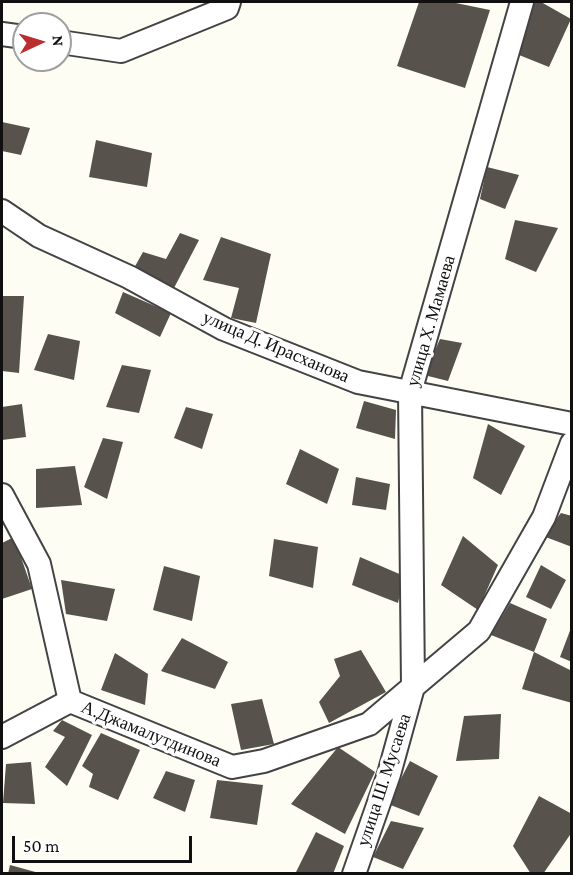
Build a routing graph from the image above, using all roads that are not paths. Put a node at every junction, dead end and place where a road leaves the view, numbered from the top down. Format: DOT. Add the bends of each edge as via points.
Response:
graph roads {
  1 [pos="230,2"];
  2 [pos="522,2"];
  3 [pos="72,44"];
  4 [pos="2,211"];
  5 [pos="410,392"];
  6 [pos="572,424"];
  7 [pos="572,443"];
  8 [pos="2,495"];
  9 [pos="413,687"];
  10 [pos="70,701"];
  11 [pos="2,737"];
  12 [pos="354,873"];
  1 -- 3 [label="street" via="227,8 121,51"];
  2 -- 5 [label="street, улица Х. Мамаева"];
  4 -- 5 [label="street, улица Д. Ирасханова" via="39,236 129,277 224,329 358,382"];
  5 -- 6 [label="street, улица Д. Ирасханова"];
  5 -- 9 [label="street, улица Х. Мамаева"];
  7 -- 9 [label="street" via="544,517 479,632"];
  8 -- 10 [label="street" via="39,564"];
  9 -- 10 [label="street, А.Джамалутдинова" via="369,724 264,761 232,767"];
  9 -- 12 [label="street, улица Ш. Мусаева" via="389,774"];
  10 -- 11 [label="street"];
}
